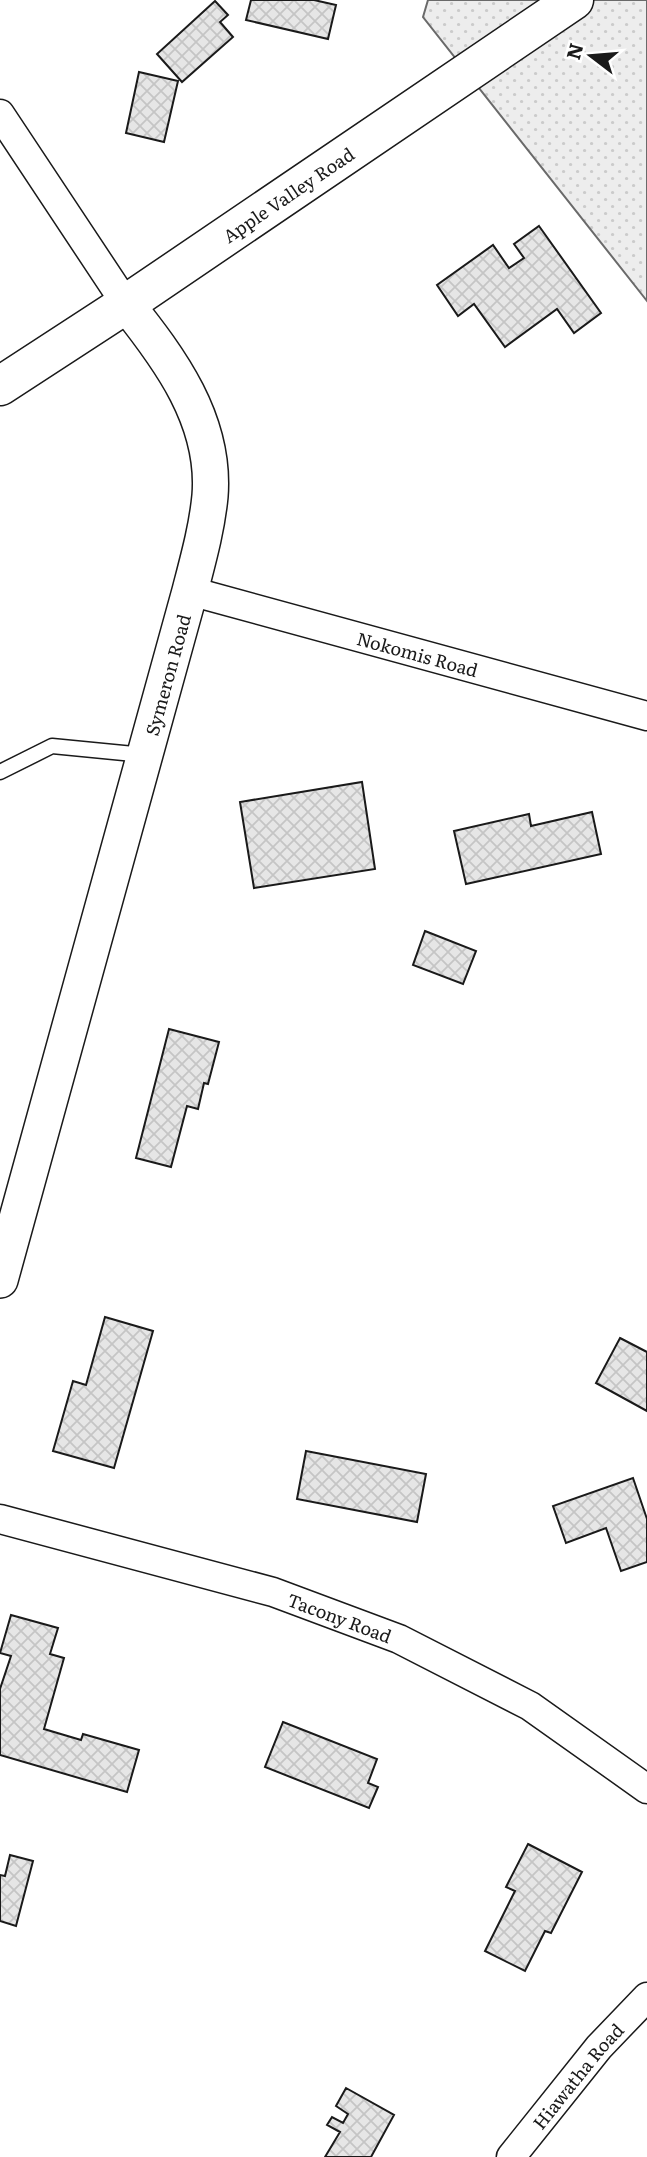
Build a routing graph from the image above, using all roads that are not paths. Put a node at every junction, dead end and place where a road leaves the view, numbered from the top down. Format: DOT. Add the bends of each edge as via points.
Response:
graph roads {
  1 [pos="574,0"];
  2 [pos="0,114"];
  3 [pos="126,304"];
  4 [pos="0,386"];
  5 [pos="190,591"];
  6 [pos="647,716"];
  7 [pos="144,755"];
  8 [pos="0,772"];
  9 [pos="0,1279"];
  10 [pos="0,1519"];
  11 [pos="647,1789"];
  12 [pos="647,1997"];
  13 [pos="511,2157"];
  1 -- 3 [label="main road, Apple Valley Road"];
  2 -- 3 [label="street, Symeron Road"];
  3 -- 4 [label="main road, Apple Valley Road"];
  3 -- 5 [label="street, Symeron Road" via="163,351 199,418 210,493"];
  5 -- 6 [label="street, Nokomis Road"];
  5 -- 7 [label="street, Symeron Road"];
  7 -- 8 [label="lane" via="52,746"];
  7 -- 9 [label="street, Symeron Road"];
  10 -- 11 [label="street, Tacony Road" via="273,1592 399,1639 530,1706"];
  12 -- 13 [label="street, Hiawatha Road"];
}
